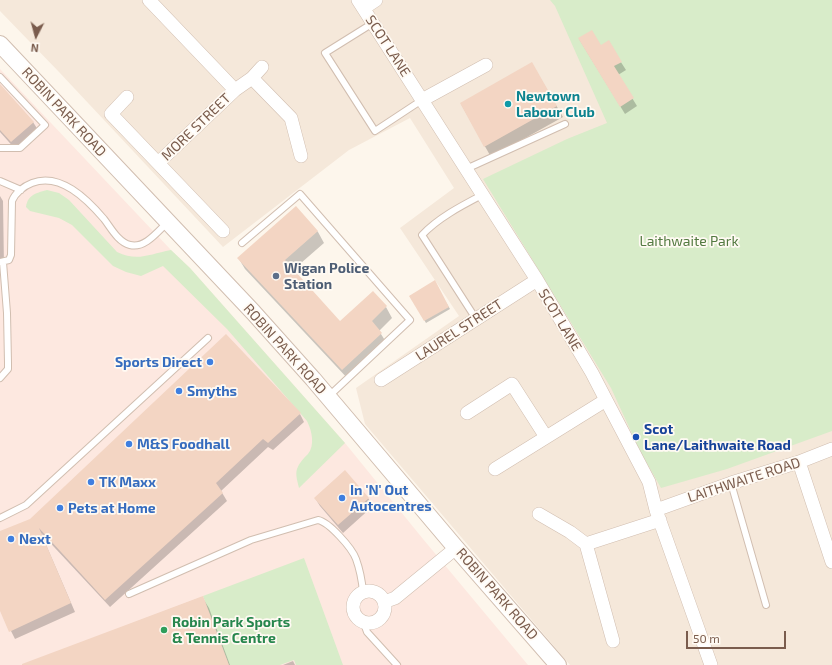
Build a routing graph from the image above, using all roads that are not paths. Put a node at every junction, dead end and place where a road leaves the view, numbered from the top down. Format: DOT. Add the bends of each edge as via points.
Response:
graph roads {
  1 [pos="149,0"];
  2 [pos="376,0"];
  3 [pos="361,4"];
  4 [pos="373,23"];
  5 [pos="0,44"];
  6 [pos="486,65"];
  7 [pos="262,67"];
  8 [pos="0,77"];
  9 [pos="252,78"];
  10 [pos="235,90"];
  11 [pos="127,97"];
  12 [pos="422,100"];
  13 [pos="565,124"];
  14 [pos="0,148"];
  15 [pos="301,156"];
  16 [pos="158,163"];
  17 [pos="466,169"];
  18 [pos="0,181"];
  19 [pos="21,190"];
  20 [pos="482,195"];
  21 [pos="168,222"];
  22 [pos="223,231"];
  23 [pos="242,243"];
  24 [pos="2,262"];
  25 [pos="537,280"];
  26 [pos="476,319"];
  27 [pos="208,338"];
  28 [pos="0,378"];
  29 [pos="381,380"];
  30 [pos="328,397"];
  31 [pos="606,400"];
  32 [pos="467,413"];
  33 [pos="546,437"];
  34 [pos="832,449"];
  35 [pos="800,462"];
  36 [pos="495,469"];
  37 [pos="731,483"];
  38 [pos="539,514"];
  39 [pos="658,515"];
  40 [pos="0,518"];
  41 [pos="586,544"];
  42 [pos="456,548"];
  43 [pos="831,555"];
  44 [pos="363,592"];
  45 [pos="129,594"];
  46 [pos="384,602"];
  47 [pos="766,605"];
  48 [pos="363,621"];
  49 [pos="613,641"];
  50 [pos="397,665"];
  51 [pos="558,665"];
  52 [pos="711,665"];
  1 -- 10 [label="street, MORE STREET"];
  2 -- 3 [label="street"];
  3 -- 4 [label="street, SCOT LANE"];
  4 -- 12 [label="street, SCOT LANE"];
  4 -- 12 [label="lane" via="325,53 375,131"];
  5 -- 21 [label="street, ROBIN PARK ROAD"];
  6 -- 12 [label="street"];
  7 -- 9 [label="street, MORE STREET"];
  8 -- 14 [label="lane" via="45,125 20,148"];
  9 -- 10 [label="street, MORE STREET"];
  9 -- 15 [label="street" via="291,118"];
  10 -- 16 [label="street, MORE STREET"];
  11 -- 16 [label="street" via="111,114"];
  12 -- 17 [label="street, SCOT LANE"];
  13 -- 17 [label="lane"];
  16 -- 22 [label="street"];
  17 -- 20 [label="street, SCOT LANE"];
  18 -- 19 [label="lane"];
  19 -- 21 [label="lane" via="38,180 52,180 65,185 103,218 122,241 130,245 146,243"];
  19 -- 24 [label="lane" via="12,201 11,255 9,260"];
  20 -- 25 [label="street, SCOT LANE"];
  20 -- 26 [label="lane" via="463,204 430,226 422,235"];
  21 -- 30 [label="street, ROBIN PARK ROAD" via="253,312"];
  23 -- 30 [label="lane" via="300,194 410,320"];
  24 -- 28 [label="lane" via="7,313 8,369"];
  25 -- 26 [label="street, LAUREL STREET"];
  25 -- 31 [label="street, SCOT LANE"];
  26 -- 29 [label="street, LAUREL STREET"];
  27 -- 40 [label="lane" via="26,505"];
  30 -- 42 [label="street, ROBIN PARK ROAD"];
  31 -- 33 [label="street"];
  31 -- 39 [label="street, SCOT LANE" via="648,482"];
  32 -- 33 [label="street" via="512,384"];
  33 -- 36 [label="street"];
  34 -- 35 [label="street, LAITHWAITE ROAD"];
  35 -- 37 [label="street, LAITHWAITE ROAD"];
  35 -- 43 [label="street"];
  37 -- 39 [label="street, LAITHWAITE ROAD"];
  37 -- 47 [label="lane"];
  38 -- 41 [label="street"];
  39 -- 41 [label="street, LAITHWAITE ROAD"];
  39 -- 52 [label="street, SCOT LANE"];
  41 -- 49 [label="street"];
  42 -- 46 [label="street" via="395,598"];
  42 -- 51 [label="street, ROBIN PARK ROAD"];
  44 -- 45 [label="lane" via="362,576 356,557 327,524 318,520 251,540"];
  44 -- 46 [label="street" via="373,591 382,597"];
  44 -- 48 [label="street" via="354,604 356,614"];
  46 -- 48 [label="street" via="384,612 378,620"];
  48 -- 50 [label="lane" via="367,632"];
}
